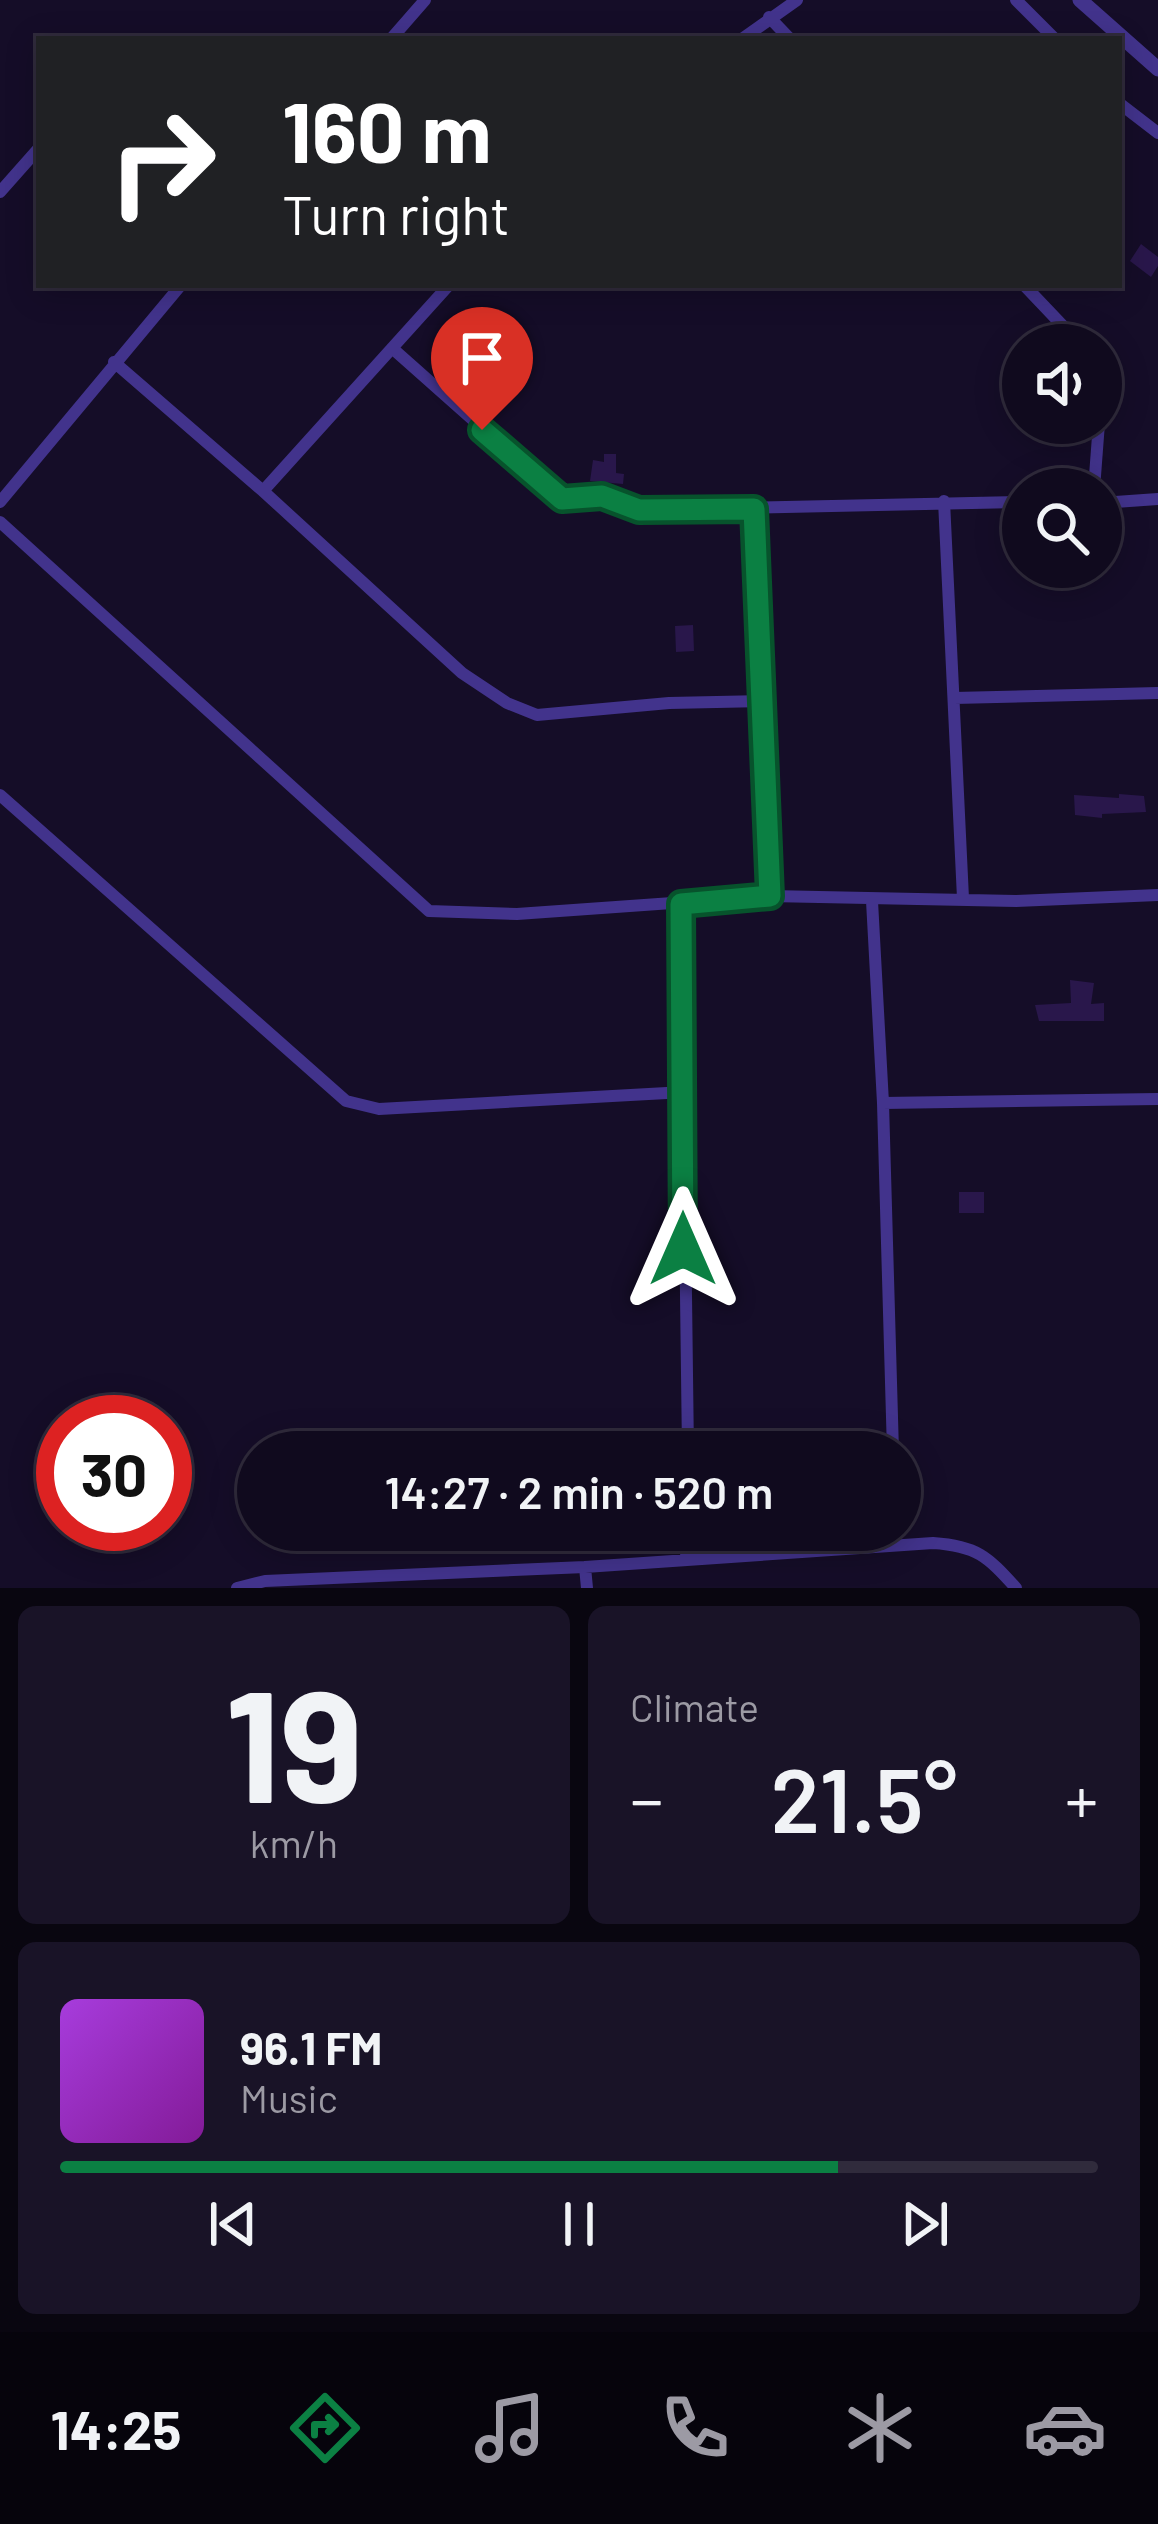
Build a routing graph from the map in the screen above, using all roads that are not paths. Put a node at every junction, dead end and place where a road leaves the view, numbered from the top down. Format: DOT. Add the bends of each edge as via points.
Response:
graph roads {
  1 [pos="425,0"];
  2 [pos="796,0"];
  3 [pos="1016,0"];
  4 [pos="1080,0"];
  5 [pos="769,17"];
  6 [pos="394,36"];
  7 [pos="746,36"];
  8 [pos="787,36"];
  9 [pos="1052,36"];
  10 [pos="1121,36"];
  11 [pos="1122,37"];
  12 [pos="1158,69"];
  13 [pos="1122,105"];
  14 [pos="1158,133"];
  15 [pos="36,151"];
  16 [pos="0,191"];
  17 [pos="179,288"];
  18 [pos="445,288"];
  19 [pos="1027,288"];
  20 [pos="1061,324"];
  21 [pos="392,348"];
  22 [pos="113,362"];
  23 [pos="263,491"];
  24 [pos="1158,500"];
  25 [pos="944,501"];
  26 [pos="0,502"];
  27 [pos="1002,502"];
  28 [pos="1122,502"];
  29 [pos="754,509"];
  30 [pos="0,522"];
  31 [pos="1158,693"];
  32 [pos="954,698"];
  33 [pos="764,701"];
  34 [pos="0,795"];
  35 [pos="770,896"];
  36 [pos="1158,896"];
  37 [pos="964,898"];
  38 [pos="872,901"];
  39 [pos="681,904"];
  40 [pos="685,1092"];
  41 [pos="1158,1099"];
  42 [pos="883,1103"];
  43 [pos="687,1431"];
  44 [pos="891,1431"];
  45 [pos="686,1551"];
  46 [pos="686,1559"];
  47 [pos="585,1567"];
  48 [pos="265,1584"];
  49 [pos="237,1588"];
  50 [pos="587,1588"];
  51 [pos="1016,1588"];
  1 -- 6 [label="street"];
  2 -- 5 [label="street"];
  3 -- 9 [label="street"];
  4 -- 10 [label="street"];
  5 -- 7 [label="street"];
  5 -- 8 [label="street"];
  11 -- 12 [label="street"];
  13 -- 14 [label="street"];
  15 -- 16 [label="street"];
  17 -- 22 [label="street"];
  18 -- 21 [label="street"];
  19 -- 20 [label="street"];
  21 -- 23 [label="street"];
  21 -- 29 [label="street" via="562,499 602,496 639,510"];
  22 -- 23 [label="street"];
  22 -- 26 [label="street"];
  23 -- 33 [label="street" via="462,673 507,703 537,715"];
  24 -- 28 [label="street"];
  25 -- 27 [label="street"];
  25 -- 29 [label="street"];
  25 -- 32 [label="street"];
  29 -- 33 [label="street"];
  30 -- 39 [label="street" via="429,911"];
  31 -- 32 [label="street"];
  32 -- 37 [label="street"];
  33 -- 35 [label="street"];
  34 -- 40 [label="street" via="346,1101 379,1109"];
  35 -- 38 [label="street"];
  35 -- 39 [label="street"];
  36 -- 37 [label="street"];
  37 -- 38 [label="street"];
  38 -- 42 [label="street"];
  39 -- 40 [label="street"];
  40 -- 43 [label="street"];
  41 -- 42 [label="street"];
  42 -- 44 [label="street"];
  45 -- 46 [label="street"];
  46 -- 47 [label="street"];
  46 -- 51 [label="street" via="966,1545"];
  47 -- 48 [label="street"];
  47 -- 50 [label="street"];
  48 -- 49 [label="street"];
}
